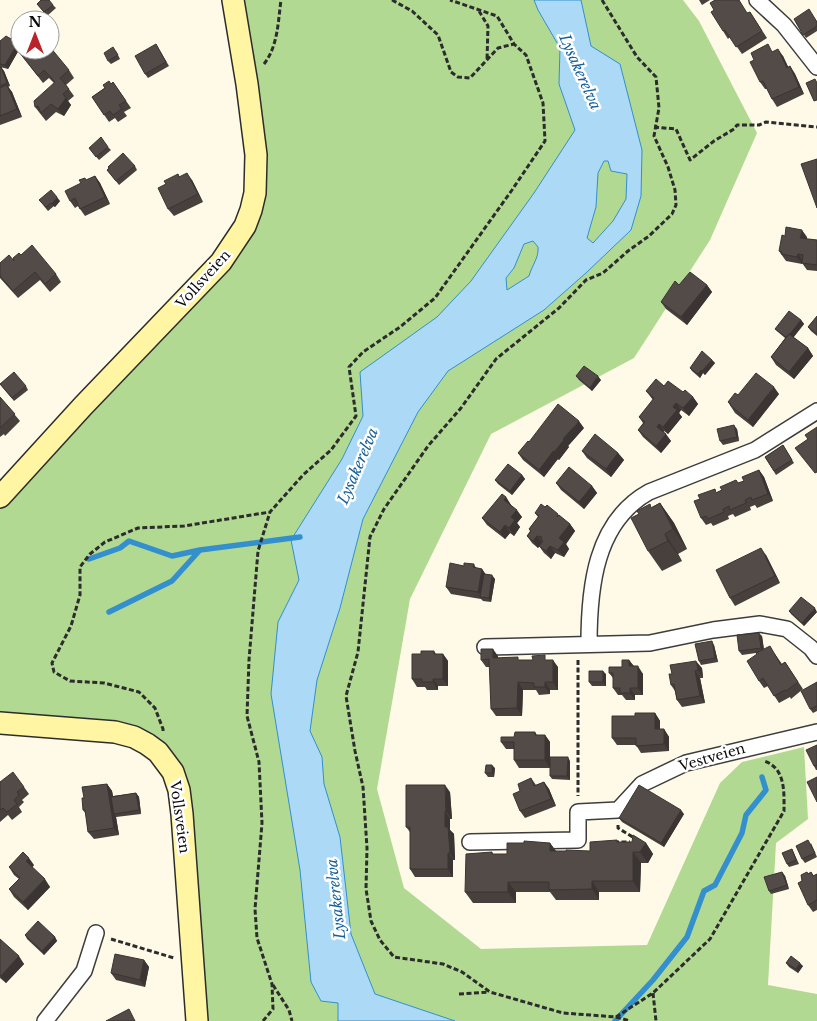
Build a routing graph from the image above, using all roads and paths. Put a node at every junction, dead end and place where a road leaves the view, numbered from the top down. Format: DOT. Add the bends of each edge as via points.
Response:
graph roads {
  1 [pos="233,0"];
  2 [pos="281,0"];
  3 [pos="392,0"];
  4 [pos="450,0"];
  5 [pos="602,0"];
  6 [pos="757,0"];
  7 [pos="479,10"];
  8 [pos="514,44"];
  9 [pos="487,60"];
  10 [pos="817,67"];
  11 [pos="247,84"];
  12 [pos="654,127"];
  13 [pos="817,127"];
  14 [pos="817,411"];
  15 [pos="0,497"];
  16 [pos="270,512"];
  17 [pos="583,645"];
  18 [pos="485,647"];
  19 [pos="817,656"];
  20 [pos="0,723"];
  21 [pos="817,732"];
  22 [pos="748,747"];
  23 [pos="158,752"];
  24 [pos="618,810"];
  25 [pos="578,812"];
  26 [pos="578,840"];
  27 [pos="470,842"];
  28 [pos="96,934"];
  29 [pos="193,964"];
  30 [pos="272,984"];
  31 [pos="490,992"];
  32 [pos="653,993"];
  33 [pos="459,994"];
  34 [pos="616,1017"];
  35 [pos="45,1021"];
  36 [pos="197,1021"];
  37 [pos="263,1021"];
  38 [pos="292,1021"];
  39 [pos="630,1021"];
  40 [pos="656,1021"];
  1 -- 11 [label="main road, Vollsveien"];
  2 -- 11 [label="path" via="276,42 269,58"];
  3 -- 9 [label="path" via="412,11 438,35 451,72 458,77 470,78"];
  4 -- 7 [label="path"];
  5 -- 12 [label="path" via="637,57 656,77 659,108"];
  6 -- 10 [label="street" via="784,25"];
  7 -- 8 [label="path" via="497,16"];
  7 -- 9 [label="path" via="488,26"];
  8 -- 9 [label="path" via="498,48"];
  8 -- 16 [label="path" via="526,55 543,103 545,141 435,298 363,352 349,367 356,416 331,450"];
  11 -- 15 [label="main road, Vollsveien" via="257,178 251,210 237,240 221,262"];
  12 -- 13 [label="path" via="676,129 690,160 737,125 766,122"];
  12 -- 31 [label="path" via="654,136 676,190 672,214 603,273 586,280 559,308 496,359 461,408 428,446 384,509 370,538 358,652 346,696 363,787 366,889 371,921 380,940 394,957 443,964 462,972"];
  14 -- 17 [label="street" via="755,450 649,492 626,508 613,525 596,566"];
  16 -- 23 [label="path" via="184,526 138,528 105,542 80,568 80,596 71,626 52,663 54,672 70,681 104,683 139,692 154,708 163,729"];
  16 -- 30 [label="path" via="258,551 247,716 260,762 262,823 255,908 257,938"];
  17 -- 18 [label="street"];
  17 -- 19 [label="street" via="650,643 760,624 787,629"];
  17 -- 25 [label="path"];
  20 -- 23 [label="main road, Vollsveien" via="115,732 134,737"];
  21 -- 22 [label="street, Vestveien"];
  22 -- 24 [label="street, Vestveien" via="686,763 662,774 642,784"];
  22 -- 32 [label="path" via="755,758 768,762 780,773 784,811 710,940"];
  23 -- 29 [label="main road, Vollsveien" via="173,772 179,790"];
  24 -- 25 [label="street"];
  24 -- 26 [label="path" via="618,828 643,843"];
  25 -- 26 [label="street"];
  26 -- 27 [label="street"];
  28 -- 29 [label="path"];
  28 -- 35 [label="street" via="84,971"];
  29 -- 36 [label="main road, Vollsveien"];
  30 -- 37 [label="path" via="273,1009"];
  30 -- 38 [label="path" via="289,1010"];
  31 -- 33 [label="path"];
  31 -- 34 [label="path" via="563,1013"];
  32 -- 34 [label="path"];
  32 -- 40 [label="path"];
  34 -- 39 [label="path"];
}
